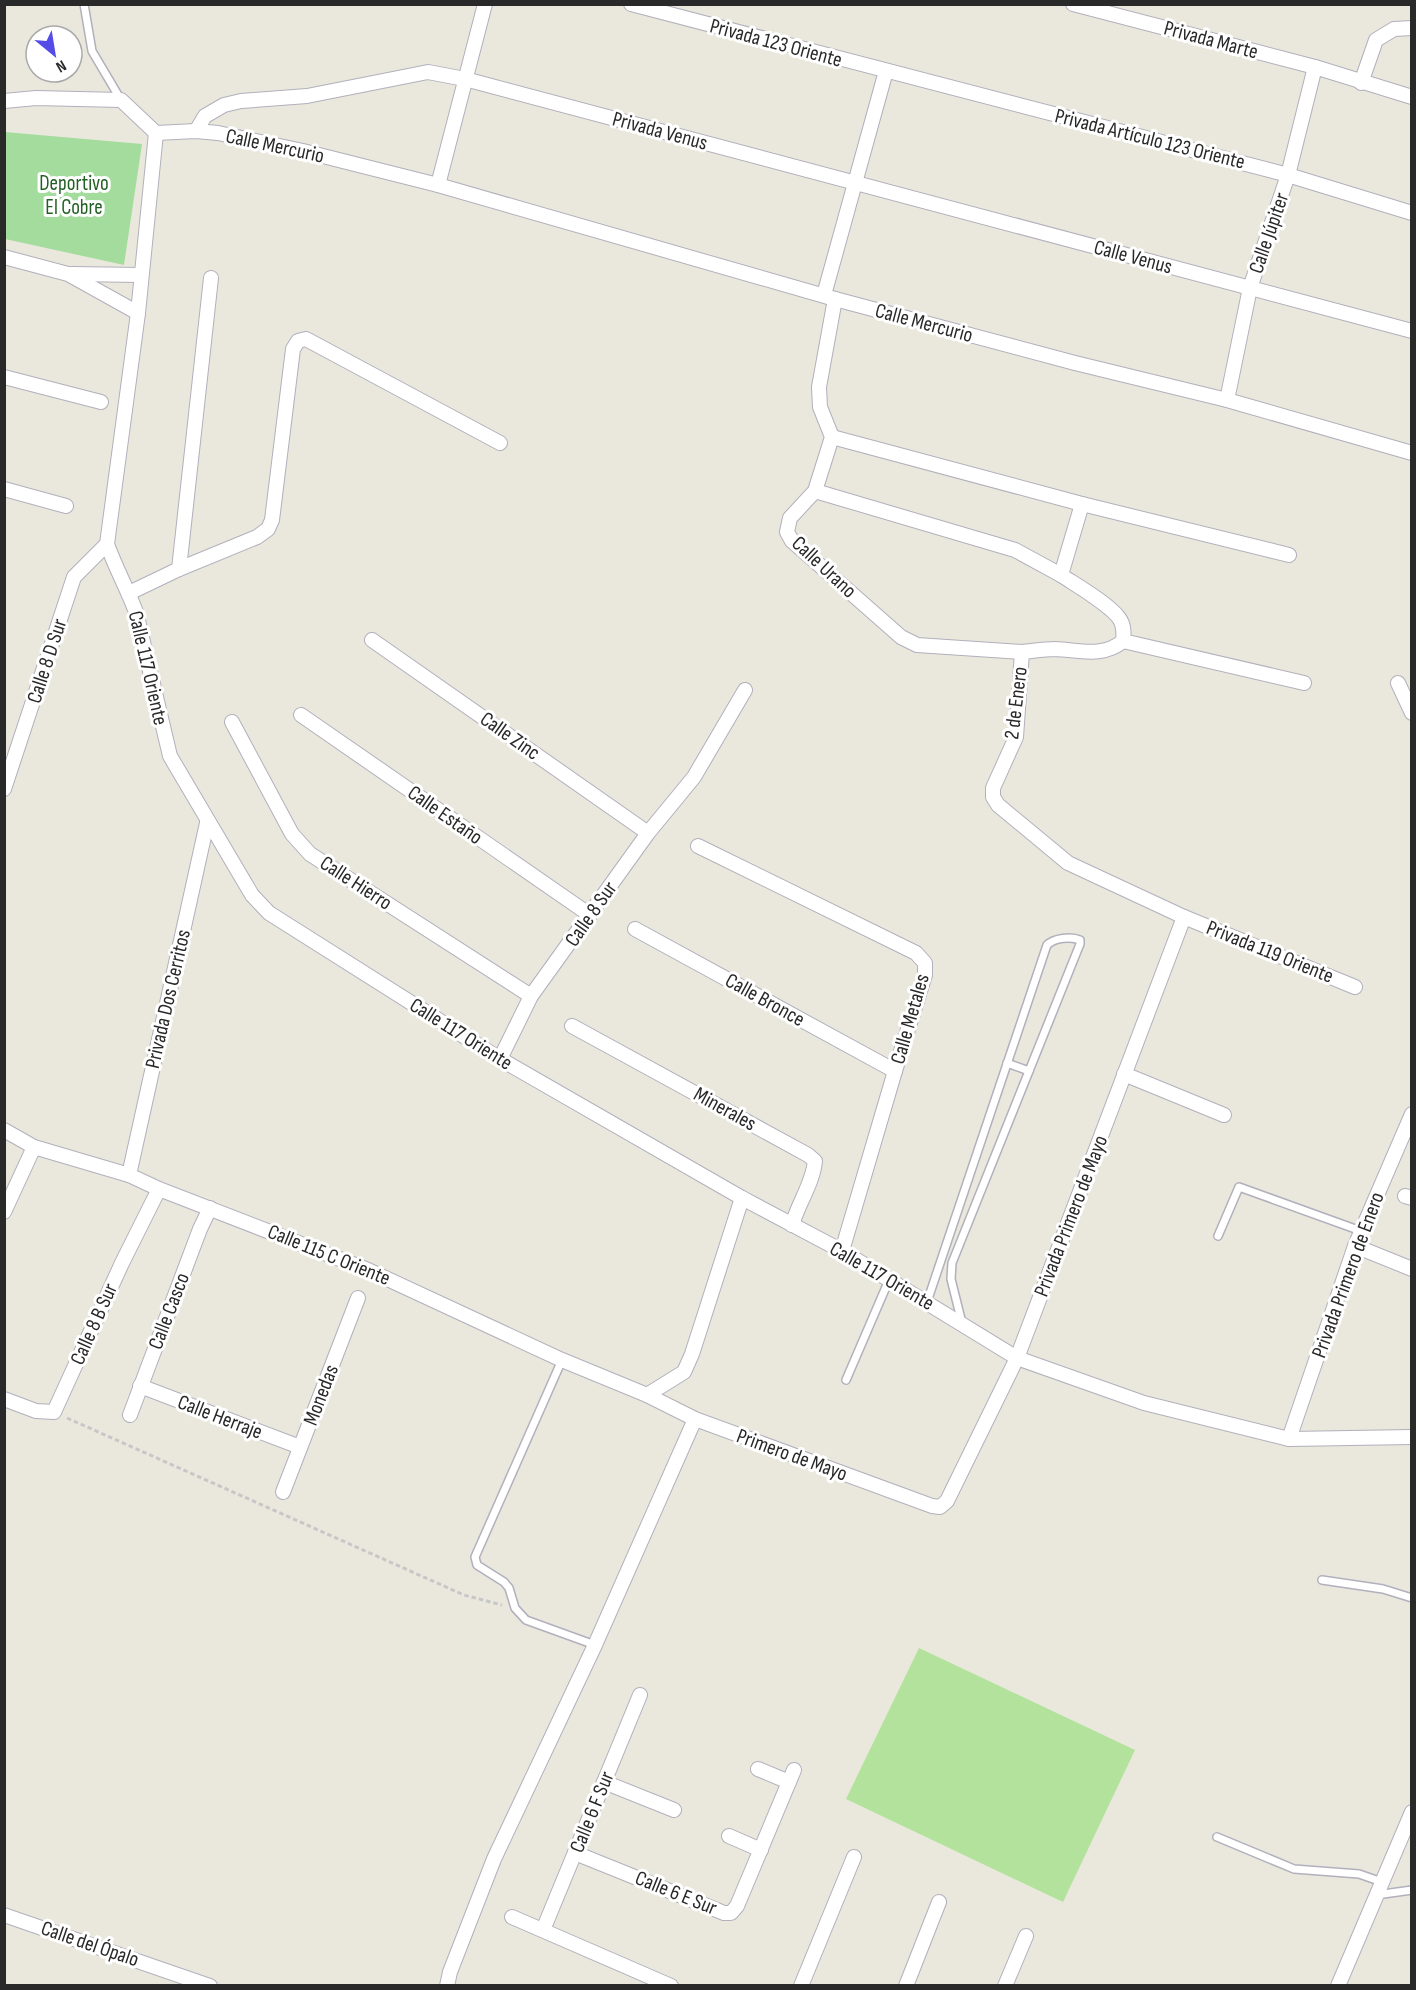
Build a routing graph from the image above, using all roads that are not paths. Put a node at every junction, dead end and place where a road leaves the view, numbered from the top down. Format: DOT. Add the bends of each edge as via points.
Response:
graph roads {
  1 [pos="84,4"];
  2 [pos="485,4"];
  3 [pos="631,4"];
  4 [pos="1073,4"];
  5 [pos="1412,28"];
  6 [pos="1315,67"];
  7 [pos="886,71"];
  8 [pos="465,79"];
  9 [pos="1361,83"];
  10 [pos="1412,97"];
  11 [pos="4,100"];
  12 [pos="121,100"];
  13 [pos="196,131"];
  14 [pos="156,133"];
  15 [pos="1288,174"];
  16 [pos="856,183"];
  17 [pos="438,185"];
  18 [pos="1412,213"];
  19 [pos="4,257"];
  20 [pos="68,274"];
  21 [pos="141,275"];
  22 [pos="211,278"];
  23 [pos="1250,288"];
  24 [pos="829,297"];
  25 [pos="138,313"];
  26 [pos="1412,331"];
  27 [pos="4,377"];
  28 [pos="1227,400"];
  29 [pos="101,402"];
  30 [pos="832,437"];
  31 [pos="500,442"];
  32 [pos="1412,453"];
  33 [pos="4,489"];
  34 [pos="815,491"];
  35 [pos="1082,504"];
  36 [pos="66,506"];
  37 [pos="107,544"];
  38 [pos="1289,555"];
  39 [pos="179,569"];
  40 [pos="1061,575"];
  41 [pos="129,593"];
  42 [pos="372,640"];
  43 [pos="1123,641"];
  44 [pos="1022,652"];
  45 [pos="1304,683"];
  46 [pos="1398,683"];
  47 [pos="746,690"];
  48 [pos="1412,713"];
  49 [pos="301,715"];
  50 [pos="232,722"];
  51 [pos="4,789"];
  52 [pos="207,823"];
  53 [pos="648,833"];
  54 [pos="698,846"];
  55 [pos="590,915"];
  56 [pos="1184,917"];
  57 [pos="635,928"];
  58 [pos="1356,987"];
  59 [pos="531,996"];
  60 [pos="572,1026"];
  61 [pos="500,1059"];
  62 [pos="1007,1063"];
  63 [pos="895,1071"];
  64 [pos="1029,1071"];
  65 [pos="1124,1074"];
  66 [pos="1412,1114"];
  67 [pos="1224,1115"];
  68 [pos="4,1131"];
  69 [pos="34,1147"];
  70 [pos="971,1173"];
  71 [pos="129,1175"];
  72 [pos="986,1179"];
  73 [pos="159,1189"];
  74 [pos="742,1198"];
  75 [pos="210,1208"];
  76 [pos="4,1212"];
  77 [pos="792,1226"];
  78 [pos="1362,1231"];
  79 [pos="1218,1236"];
  80 [pos="1356,1246"];
  81 [pos="843,1251"];
  82 [pos="1412,1269"];
  83 [pos="889,1279"];
  84 [pos="358,1298"];
  85 [pos="927,1302"];
  86 [pos="963,1324"];
  87 [pos="1017,1358"];
  88 [pos="562,1359"];
  89 [pos="846,1380"];
  90 [pos="140,1386"];
  91 [pos="647,1395"];
  92 [pos="4,1399"];
  93 [pos="130,1415"];
  94 [pos="695,1419"];
  95 [pos="1412,1437"];
  96 [pos="1289,1439"];
  97 [pos="300,1447"];
  98 [pos="283,1492"];
  99 [pos="940,1506"];
  100 [pos="1322,1580"];
  101 [pos="1412,1598"];
  102 [pos="595,1645"];
  103 [pos="640,1695"];
  104 [pos="758,1769"];
  105 [pos="604,1782"];
  106 [pos="674,1810"];
  107 [pos="1412,1812"];
  108 [pos="729,1836"];
  109 [pos="1217,1837"];
  110 [pos="761,1850"];
  111 [pos="575,1853"];
  112 [pos="855,1857"];
  113 [pos="1379,1888"];
  114 [pos="1412,1890"];
  115 [pos="939,1902"];
  116 [pos="4,1915"];
  117 [pos="512,1917"];
  118 [pos="543,1930"];
  119 [pos="1026,1935"];
  120 [pos="210,1986"];
  121 [pos="447,1986"];
  122 [pos="671,1986"];
  123 [pos="801,1986"];
  124 [pos="906,1986"];
  125 [pos="1005,1986"];
  126 [pos="1338,1986"];
  1 -- 12 [label="lane" via="92,51"];
  2 -- 8 [label="street"];
  3 -- 7 [label="street, Privada 123 Oriente"];
  4 -- 6 [label="street, Privada Marte"];
  5 -- 9 [label="street" via="1394,29 1376,40"];
  6 -- 9 [label="street, Privada Marte"];
  6 -- 15 [label="street, Calle Júpiter"];
  7 -- 15 [label="street, Privada Artículo 123 Oriente"];
  7 -- 16 [label="street"];
  8 -- 13 [label="street, Privada Venus" via="428,72 307,96 241,101 205,116"];
  8 -- 16 [label="street, Privada Venus"];
  8 -- 17 [label="street"];
  9 -- 10 [label="street, Privada Marte"];
  11 -- 12 [label="street"];
  12 -- 14 [label="street"];
  13 -- 14 [label="street, Calle Mercurio"];
  13 -- 17 [label="street, Calle Mercurio" via="243,137"];
  14 -- 21 [label="street, Calle 117 Oriente"];
  15 -- 18 [label="street, Privada Artículo 123 Oriente"];
  15 -- 23 [label="street, Calle Júpiter"];
  16 -- 23 [label="street, Calle Venus"];
  16 -- 24 [label="street"];
  17 -- 24 [label="street, Calle Mercurio"];
  19 -- 20 [label="street"];
  20 -- 21 [label="street"];
  20 -- 25 [label="street"];
  21 -- 25 [label="street, Calle 117 Oriente"];
  22 -- 39 [label="street"];
  23 -- 26 [label="street, Calle Venus"];
  23 -- 28 [label="street, Calle Júpiter"];
  24 -- 28 [label="street, Calle Mercurio"];
  24 -- 30 [label="street" via="819,387 820,407"];
  25 -- 37 [label="street, Calle 117 Oriente"];
  27 -- 29 [label="street"];
  28 -- 32 [label="street, Calle Mercurio"];
  30 -- 34 [label="street, Calle Urano"];
  30 -- 35 [label="street"];
  31 -- 39 [label="street" via="306,339 298,341 293,349 268,529"];
  33 -- 36 [label="street"];
  34 -- 40 [label="street" via="1015,550"];
  34 -- 44 [label="street, Calle Urano" via="790,518 787,532 792,541 902,638 936,648"];
  35 -- 38 [label="street"];
  35 -- 40 [label="street"];
  37 -- 41 [label="street, Calle 117 Oriente"];
  37 -- 51 [label="street, Calle 8 D Sur" via="74,577"];
  39 -- 41 [label="street"];
  40 -- 43 [label="street" via="1118,617 1124,629"];
  41 -- 52 [label="street, Calle 117 Oriente" via="170,756"];
  42 -- 53 [label="street, Calle Zinc"];
  43 -- 44 [label="street, 2 de Enero" via="1099,652"];
  43 -- 45 [label="street"];
  44 -- 56 [label="street, 2 de Enero" via="1016,737 993,788 993,797 1068,863"];
  46 -- 48 [label="street"];
  47 -- 53 [label="street, Calle 8 Sur" via="694,777"];
  49 -- 55 [label="street, Calle Estaño"];
  50 -- 59 [label="street, Calle Hierro" via="292,834 305,850"];
  52 -- 61 [label="street, Calle 117 Oriente" via="252,895 269,913"];
  52 -- 71 [label="street, Privada Dos Cerritos"];
  53 -- 55 [label="street, Calle 8 Sur"];
  54 -- 63 [label="street, Calle Metales" via="916,953 925,963 925,975"];
  55 -- 59 [label="street, Calle 8 Sur"];
  56 -- 58 [label="street, Privada 119 Oriente"];
  56 -- 65 [label="street, Privada Primero de Mayo"];
  57 -- 63 [label="street, Calle Bronce"];
  59 -- 61 [label="street, Calle 8 Sur"];
  60 -- 77 [label="street, Minerales" via="815,1161"];
  61 -- 74 [label="street, Calle 117 Oriente"];
  62 -- 64 [label="lane"];
  62 -- 64 [label="lane" via="1047,945 1054,940 1077,938 1080,944"];
  62 -- 70 [label="lane"];
  63 -- 81 [label="street, Calle Metales"];
  64 -- 72 [label="lane"];
  65 -- 67 [label="street"];
  65 -- 87 [label="street, Privada Primero de Mayo"];
  66 -- 78 [label="street, Privada Primero de Enero"];
  68 -- 69 [label="street, Calle 115 C Oriente"];
  69 -- 71 [label="street, Calle 115 C Oriente"];
  69 -- 76 [label="street"];
  70 -- 72 [label="lane"];
  70 -- 85 [label="lane"];
  71 -- 73 [label="street, Calle 115 C Oriente"];
  72 -- 86 [label="lane" via="950,1270"];
  73 -- 75 [label="street, Calle 115 C Oriente"];
  73 -- 92 [label="street, Calle 8 B Sur" via="54,1412 36,1411"];
  74 -- 77 [label="street, Calle 117 Oriente"];
  74 -- 91 [label="street" via="684,1372"];
  75 -- 88 [label="street, Calle 115 C Oriente" via="368,1270"];
  75 -- 90 [label="street, Calle Casco"];
  77 -- 81 [label="street, Calle 117 Oriente"];
  78 -- 79 [label="lane" via="1239,1187"];
  78 -- 80 [label="street, Privada Primero de Enero"];
  80 -- 82 [label="street"];
  80 -- 96 [label="street, Privada Primero de Enero"];
  81 -- 83 [label="street, Calle 117 Oriente"];
  83 -- 85 [label="street, Calle 117 Oriente"];
  83 -- 89 [label="lane"];
  84 -- 97 [label="street, Monedas"];
  85 -- 86 [label="street, Calle 117 Oriente"];
  86 -- 87 [label="street, Calle 117 Oriente"];
  87 -- 96 [label="street, Calle 117 Oriente" via="1144,1403"];
  87 -- 99 [label="street, Privada Primero de Mayo"];
  88 -- 91 [label="street, Calle 115 C Oriente"];
  88 -- 102 [label="lane" via="475,1557 477,1565 509,1588 515,1608 526,1620"];
  90 -- 93 [label="street, Calle Casco"];
  90 -- 97 [label="street, Calle Herraje"];
  91 -- 94 [label="street, Primero de Mayo"];
  94 -- 99 [label="street, Primero de Mayo"];
  94 -- 102 [label="street"];
  95 -- 96 [label="street, Calle 117 Oriente"];
  97 -- 98 [label="street, Monedas"];
  100 -- 101 [label="lane" via="1383,1589"];
  102 -- 121 [label="street" via="494,1859"];
  103 -- 105 [label="street, Calle 6 F Sur"];
  104 -- 110 [label="street, Calle 6 E Sur" via="792,1776"];
  105 -- 106 [label="street"];
  105 -- 111 [label="street, Calle 6 F Sur"];
  107 -- 113 [label="street"];
  108 -- 110 [label="street"];
  109 -- 113 [label="lane" via="1294,1869 1359,1874"];
  110 -- 111 [label="street, Calle 6 E Sur" via="731,1913"];
  111 -- 118 [label="street, Calle 6 F Sur"];
  112 -- 123 [label="street"];
  113 -- 114 [label="lane"];
  113 -- 126 [label="street"];
  115 -- 124 [label="street"];
  116 -- 120 [label="street, Calle del Ópalo"];
  117 -- 118 [label="street"];
  118 -- 122 [label="street"];
  119 -- 125 [label="street"];
}
